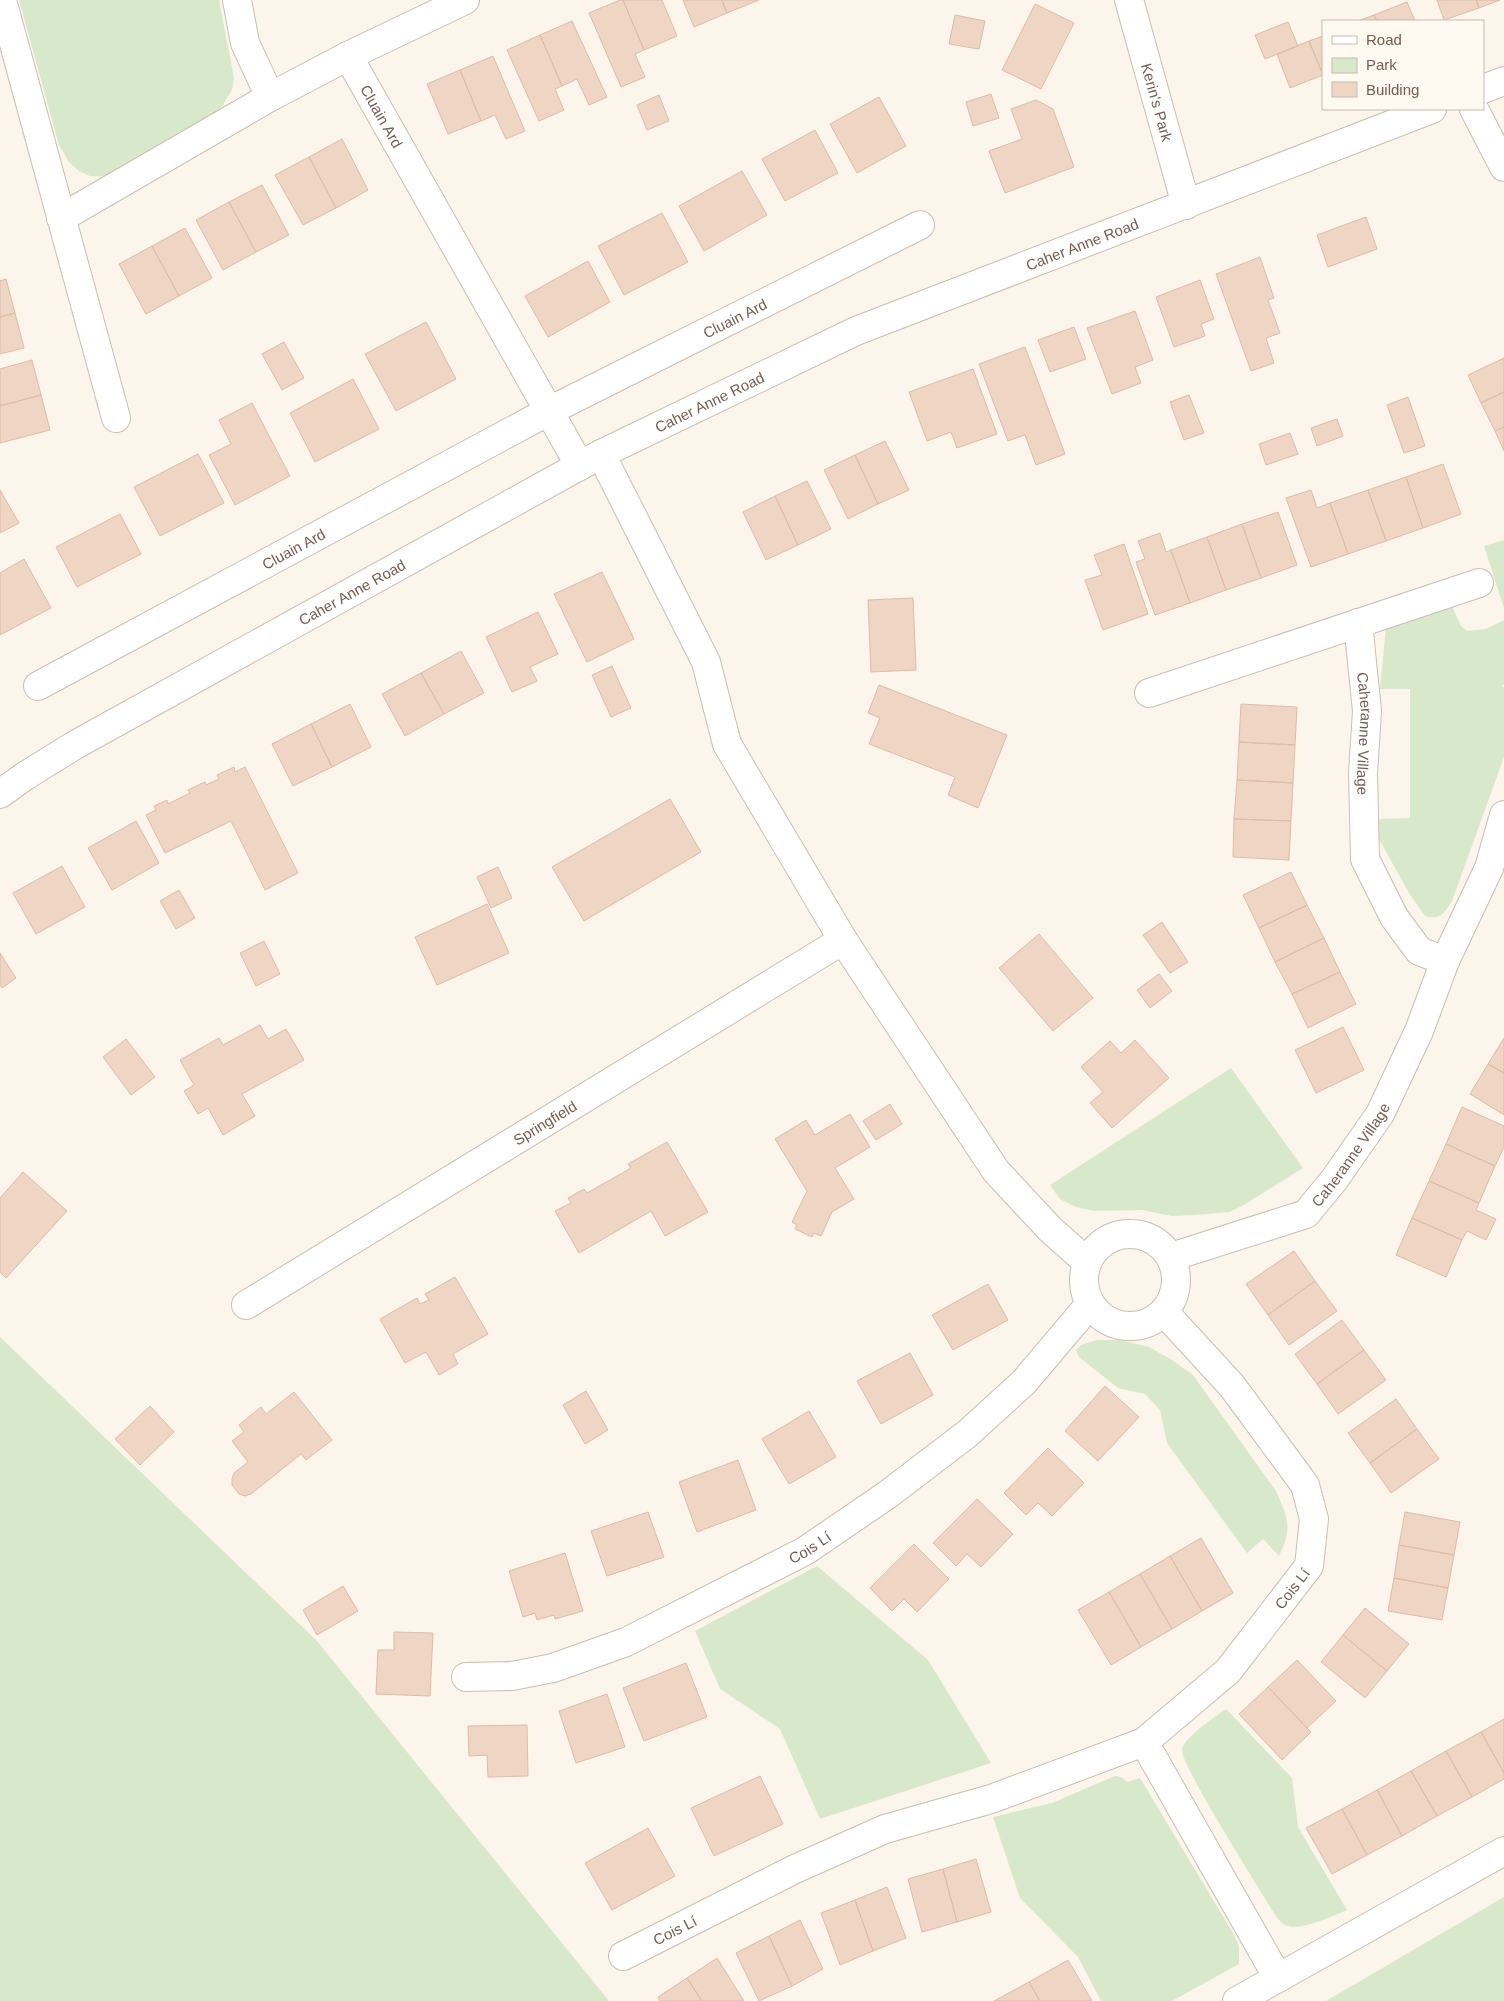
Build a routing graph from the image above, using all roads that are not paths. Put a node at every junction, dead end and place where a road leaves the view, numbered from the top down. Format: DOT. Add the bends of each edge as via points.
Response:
graph roads {
  1 [pos="2,0"];
  2 [pos="237,0"];
  3 [pos="466,0"];
  4 [pos="1129,0"];
  5 [pos="348,56"];
  6 [pos="1504,81"];
  7 [pos="1484,89"];
  8 [pos="270,97"];
  9 [pos="1429,110"];
  10 [pos="1475,110"];
  11 [pos="1504,167"];
  12 [pos="1186,205"];
  13 [pos="61,218"];
  14 [pos="920,225"];
  15 [pos="549,411"];
  16 [pos="116,418"];
  17 [pos="590,460"];
  18 [pos="1480,583"];
  19 [pos="1358,623"];
  20 [pos="38,686"];
  21 [pos="1149,693"];
  22 [pos="0,794"];
  23 [pos="1504,815"];
  24 [pos="843,940"];
  25 [pos="1445,961"];
  26 [pos="1171,1257"];
  27 [pos="1087,1262"];
  28 [pos="1090,1304"];
  29 [pos="246,1305"];
  30 [pos="1164,1312"];
  31 [pos="466,1677"];
  32 [pos="1144,1742"];
  33 [pos="1504,1851"];
  34 [pos="623,1956"];
  35 [pos="1278,1978"];
  36 [pos="1237,2001"];
  1 -- 13 [label="street"];
  2 -- 8 [label="street" via="245,43"];
  3 -- 5 [label="street"];
  4 -- 12 [label="street, Kerin's Park"];
  5 -- 8 [label="street"];
  5 -- 15 [label="street, Cluain Ard"];
  6 -- 7 [label="street"];
  8 -- 13 [label="street"];
  9 -- 12 [label="street, Caher Anne Road"];
  10 -- 11 [label="street"];
  12 -- 17 [label="street, Caher Anne Road" via="856,331"];
  13 -- 16 [label="street"];
  14 -- 15 [label="street, Cluain Ard"];
  15 -- 17 [label="street, Cluain Ard"];
  15 -- 20 [label="street, Cluain Ard"];
  17 -- 22 [label="street, Caher Anne Road" via="92,736"];
  17 -- 24 [label="street, Cluain Ard" via="706,662 727,744"];
  18 -- 19 [label="street"];
  19 -- 21 [label="street"];
  19 -- 25 [label="street, Caheranne Village" via="1368,711 1363,773 1365,859 1394,918 1419,951"];
  23 -- 25 [label="street, Caheranne Village" via="1489,868"];
  24 -- 27 [label="street, Cluain Ard" via="996,1171 1050,1229"];
  24 -- 29 [label="street, Springfield"];
  25 -- 26 [label="street, Caheranne Village" via="1419,1030 1380,1114 1306,1214"];
  26 -- 27 [label="street" via="1148,1237 1132,1234 1111,1237 1096,1247"];
  26 -- 30 [label="street" via="1177,1278 1174,1296"];
  27 -- 28 [label="street" via="1085,1293"];
  28 -- 30 [label="street" via="1101,1317 1120,1326 1140,1326"];
  28 -- 31 [label="street, Cois Lí" via="1024,1382 967,1434 887,1495 805,1551 626,1642 553,1668 512,1676"];
  30 -- 32 [label="street, Cois Lí" via="1232,1386 1305,1485 1314,1519 1309,1566 1228,1671"];
  32 -- 34 [label="street, Cois Lí" via="991,1799 885,1829 795,1869"];
  32 -- 35 [label="street"];
  33 -- 35 [label="street"];
  35 -- 36 [label="street"];
}
